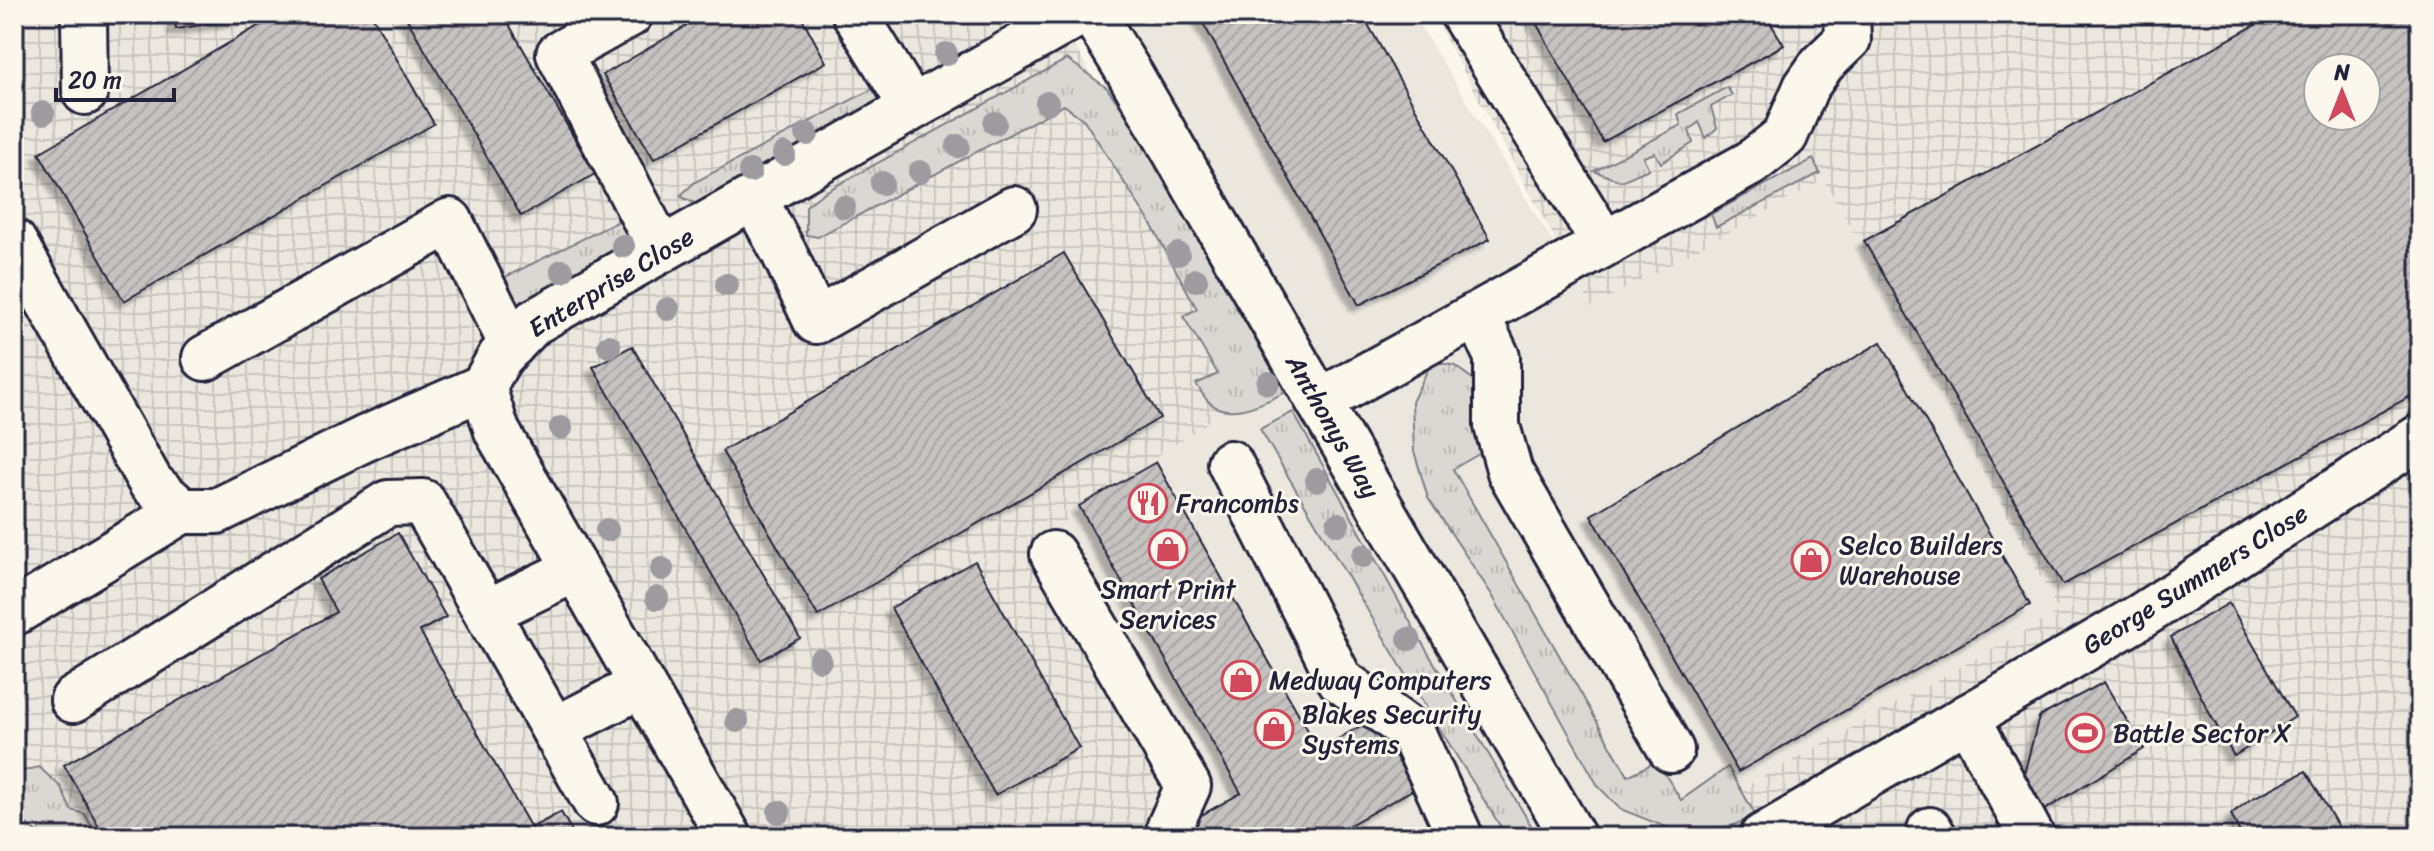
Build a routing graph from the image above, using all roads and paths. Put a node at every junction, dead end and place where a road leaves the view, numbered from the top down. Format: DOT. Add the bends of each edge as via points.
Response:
graph roads {
  1 [pos="84,14"];
  2 [pos="630,14"];
  3 [pos="855,14"];
  4 [pos="1078,14"];
  5 [pos="1093,14"];
  6 [pos="1463,14"];
  7 [pos="1847,14"];
  8 [pos="85,92"];
  9 [pos="912,107"];
  10 [pos="754,198"];
  11 [pos="1014,209"];
  12 [pos="14,242"];
  13 [pos="1604,243"];
  14 [pos="661,250"];
  15 [pos="1477,315"];
  16 [pos="512,345"];
  17 [pos="205,358"];
  18 [pos="483,387"];
  19 [pos="1319,402"];
  20 [pos="2417,447"];
  21 [pos="1230,463"];
  22 [pos="182,511"];
  23 [pos="1053,554"];
  24 [pos="576,569"];
  25 [pos="487,612"];
  26 [pos="14,613"];
  27 [pos="642,685"];
  28 [pos="73,700"];
  29 [pos="1967,717"];
  30 [pos="554,730"];
  31 [pos="1671,750"];
  32 [pos="596,803"];
  33 [pos="1453,835"];
  34 [pos="729,837"];
  35 [pos="1176,837"];
  36 [pos="1573,837"];
  37 [pos="1762,837"];
  38 [pos="2032,837"];
  1 -- 8 [label="street"];
  2 -- 14 [label="street" via="559,54"];
  3 -- 9 [label="street"];
  4 -- 9 [label="street, Enterprise Close"];
  5 -- 19 [label="street, Anthonys Way"];
  6 -- 13 [label="street"];
  7 -- 13 [label="street" via="1848,39 1806,87 1785,136 1751,163"];
  9 -- 10 [label="street, Enterprise Close"];
  10 -- 11 [label="street" via="816,321"];
  10 -- 14 [label="street, Enterprise Close"];
  12 -- 22 [label="street" via="151,483"];
  13 -- 15 [label="street"];
  14 -- 16 [label="street, Enterprise Close" via="534,322"];
  15 -- 19 [label="street"];
  15 -- 31 [label="street" via="1497,357 1497,426 1510,472"];
  16 -- 17 [label="street" via="450,221"];
  16 -- 18 [label="street, Enterprise Close"];
  18 -- 22 [label="street" via="217,511"];
  18 -- 24 [label="street" via="497,431"];
  19 -- 36 [label="street, Anthonys Way"];
  20 -- 29 [label="street, George Summers Close"];
  21 -- 33 [label="street" via="1340,680 1412,732"];
  22 -- 26 [label="street"];
  23 -- 35 [label="street" via="1188,786 1170,826"];
  24 -- 25 [label="street"];
  24 -- 27 [label="street"];
  25 -- 28 [label="street" via="423,502 388,503"];
  25 -- 30 [label="street"];
  27 -- 30 [label="street"];
  27 -- 34 [label="street"];
  29 -- 37 [label="street, George Summers Close"];
  29 -- 38 [label="street"];
  30 -- 32 [label="street"];
}
